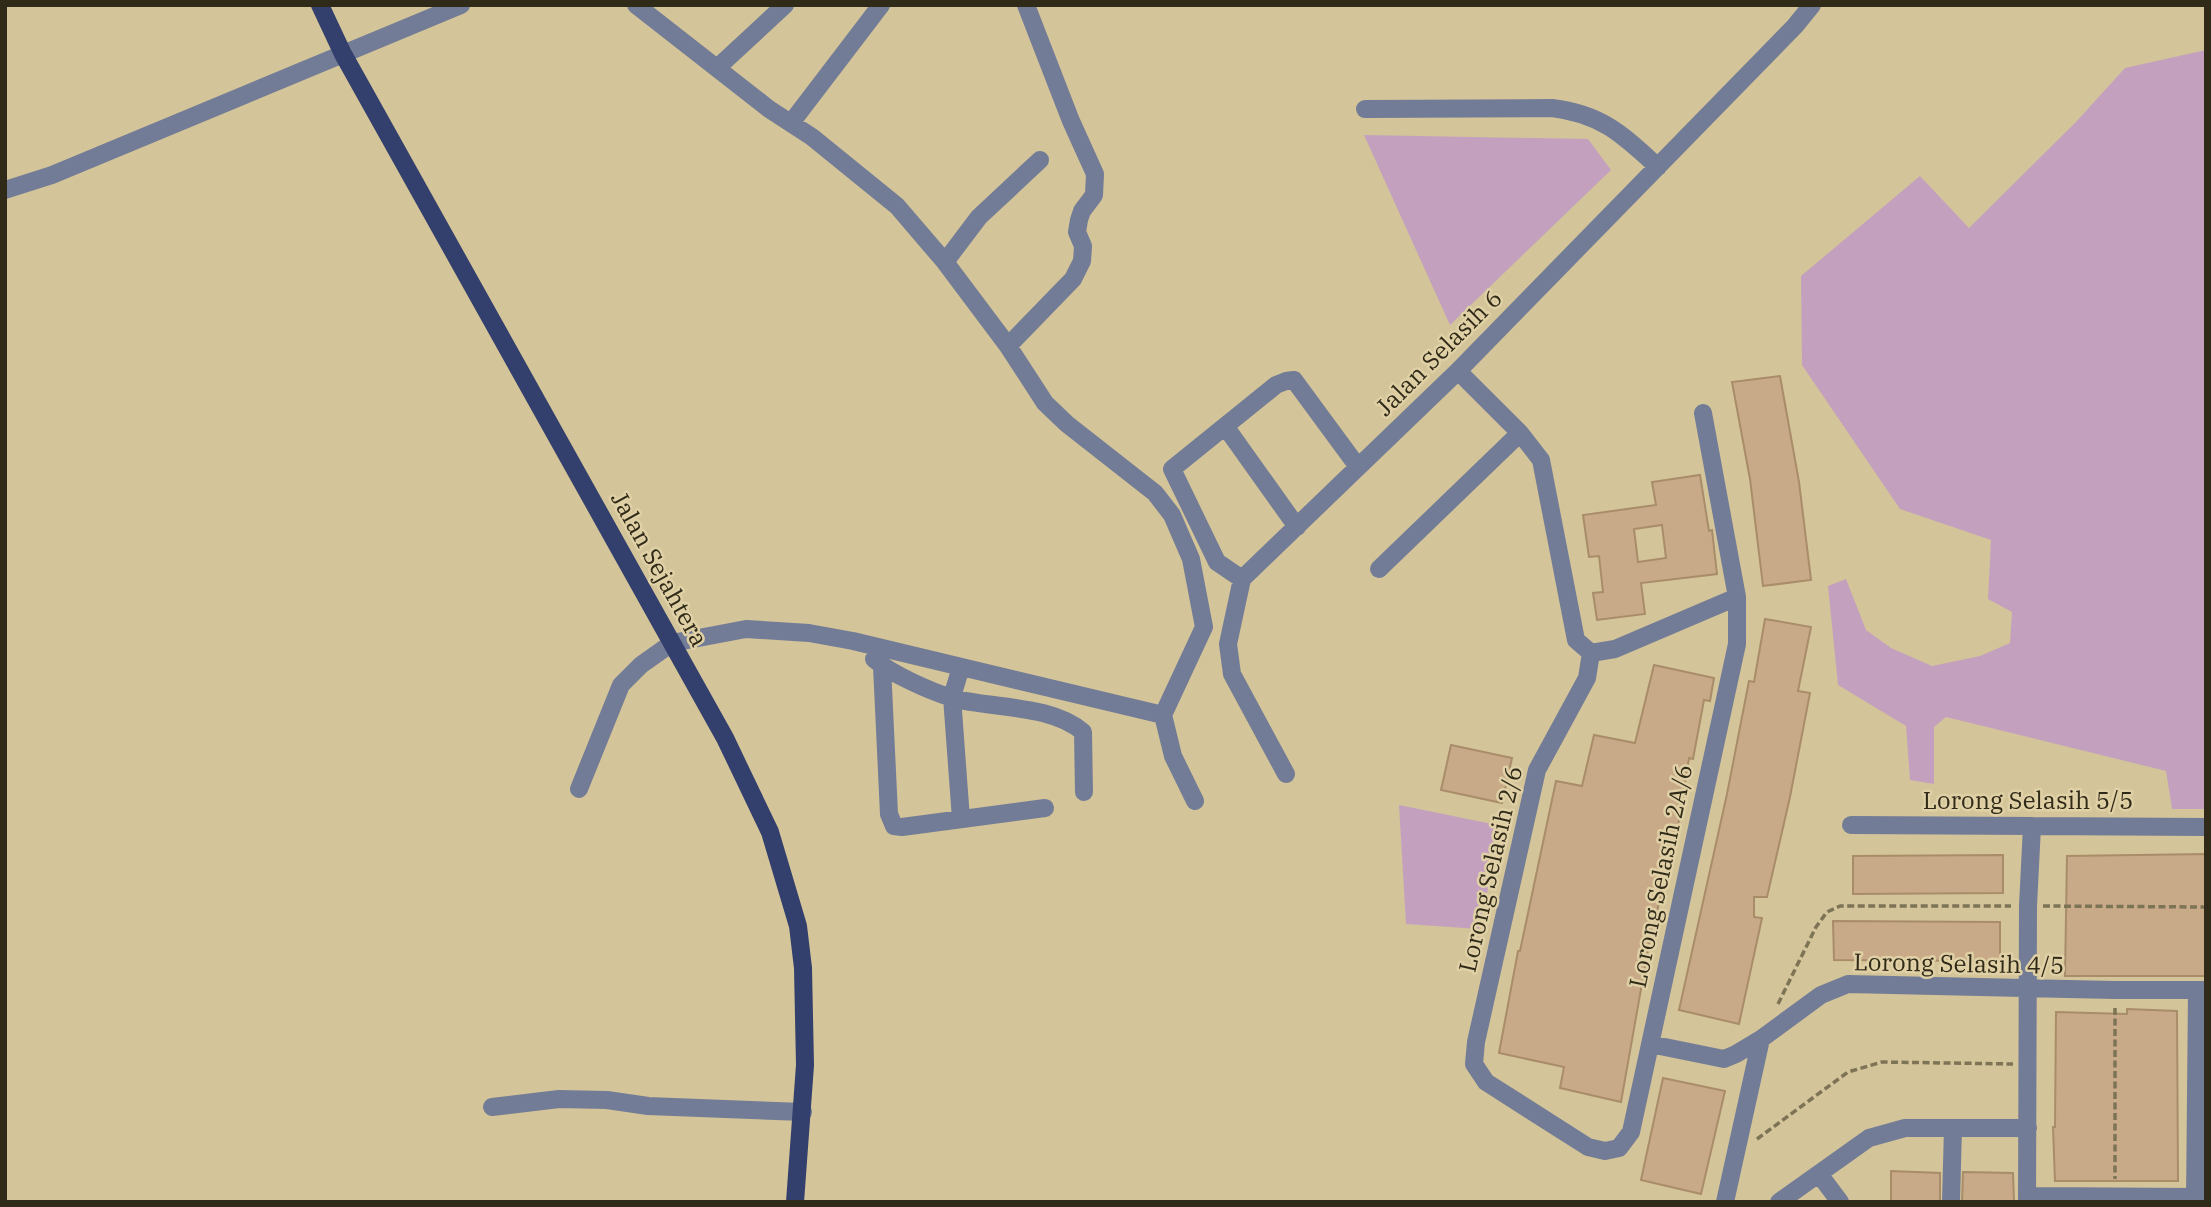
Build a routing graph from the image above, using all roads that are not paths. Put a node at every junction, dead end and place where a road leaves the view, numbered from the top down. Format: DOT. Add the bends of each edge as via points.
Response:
graph roads {
  1 [pos="320,5"];
  2 [pos="461,5"];
  3 [pos="785,5"];
  4 [pos="881,5"];
  5 [pos="1026,5"];
  6 [pos="1812,5"];
  7 [pos="648,9"];
  8 [pos="343,54"];
  9 [pos="717,68"];
  10 [pos="1365,109"];
  11 [pos="790,123"];
  12 [pos="1040,160"];
  13 [pos="1658,167"];
  14 [pos="5,190"];
  15 [pos="945,262"];
  16 [pos="1008,345"];
  17 [pos="1458,371"];
  18 [pos="1703,413"];
  19 [pos="1225,426"];
  20 [pos="1520,433"];
  21 [pos="1358,467"];
  22 [pos="1297,527"];
  23 [pos="1379,569"];
  24 [pos="1241,579"];
  25 [pos="1737,597"];
  26 [pos="1231,621"];
  27 [pos="1204,627"];
  28 [pos="853,641"];
  29 [pos="672,643"];
  30 [pos="1591,653"];
  31 [pos="881,666"];
  32 [pos="961,667"];
  33 [pos="952,697"];
  34 [pos="1163,715"];
  35 [pos="1286,774"];
  36 [pos="579,789"];
  37 [pos="1084,792"];
  38 [pos="1195,801"];
  39 [pos="1045,808"];
  40 [pos="961,819"];
  41 [pos="1851,825"];
  42 [pos="2032,826"];
  43 [pos="2206,827"];
  44 [pos="2029,989"];
  45 [pos="2201,990"];
  46 [pos="1761,1039"];
  47 [pos="1650,1044"];
  48 [pos="492,1107"];
  49 [pos="803,1112"];
  50 [pos="1953,1128"];
  51 [pos="2028,1128"];
  52 [pos="1605,1151"];
  53 [pos="1819,1174"];
  54 [pos="2027,1199"];
  55 [pos="2195,1199"];
  56 [pos="795,1202"];
  57 [pos="1725,1202"];
  58 [pos="1779,1202"];
  59 [pos="1840,1202"];
  60 [pos="1951,1202"];
  1 -- 8 [label="main road, Jalan Sejahtera"];
  2 -- 8 [label="street"];
  3 -- 9 [label="street"];
  4 -- 11 [label="street"];
  5 -- 16 [label="street" via="1095,174 1094,195 1079,220 1082,261 1073,279"];
  6 -- 13 [label="street, Jalan Selasih 6"];
  7 -- 9 [label="street"];
  8 -- 14 [label="street" via="52,175"];
  8 -- 29 [label="main road, Jalan Sejahtera"];
  9 -- 11 [label="street"];
  10 -- 13 [label="street" via="1571,111 1619,132"];
  11 -- 15 [label="street" via="897,206"];
  12 -- 15 [label="street" via="979,217"];
  13 -- 17 [label="street, Jalan Selasih 6"];
  15 -- 16 [label="street"];
  16 -- 27 [label="street" via="1045,402 1155,492 1172,515 1191,559"];
  17 -- 20 [label="street"];
  17 -- 21 [label="street, Jalan Selasih 6"];
  18 -- 25 [label="street"];
  19 -- 21 [label="street" via="1276,386 1294,380"];
  19 -- 22 [label="street"];
  19 -- 24 [label="street" via="1172,469 1217,562"];
  20 -- 23 [label="street"];
  20 -- 30 [label="street" via="1541,460 1576,640"];
  21 -- 22 [label="street, Jalan Selasih 6"];
  22 -- 24 [label="street, Jalan Selasih 6"];
  24 -- 26 [label="street"];
  25 -- 30 [label="street" via="1615,649"];
  25 -- 47 [label="street, Lorong Selasih 2A/6" via="1737,644"];
  26 -- 27 [label="street"];
  26 -- 35 [label="street" via="1232,674"];
  27 -- 34 [label="street"];
  28 -- 29 [label="street" via="809,632 746,629"];
  28 -- 31 [label="street"];
  28 -- 32 [label="street"];
  29 -- 36 [label="street" via="621,685"];
  29 -- 49 [label="main road, Jalan Sejahtera" via="764,820 789,894 803,968"];
  30 -- 52 [label="street, Lorong Selasih 2/6" via="1587,678 1537,770 1474,1064 1486,1082 1588,1147"];
  31 -- 33 [label="street"];
  31 -- 40 [label="street" via="889,814 894,826"];
  32 -- 33 [label="street"];
  32 -- 34 [label="street"];
  33 -- 37 [label="street" via="1073,723 1083,732"];
  33 -- 40 [label="street"];
  34 -- 38 [label="street" via="1173,756"];
  39 -- 40 [label="street"];
  41 -- 42 [label="street, Lorong Selasih 5/5"];
  42 -- 43 [label="street, Lorong Selasih 5/5"];
  42 -- 44 [label="street"];
  44 -- 45 [label="street, Lorong Selasih 4/5"];
  44 -- 46 [label="street, Lorong Selasih 4/5" via="1848,984 1821,995"];
  44 -- 51 [label="street"];
  45 -- 55 [label="street"];
  46 -- 47 [label="street, Lorong Selasih 4/5" via="1724,1059"];
  46 -- 57 [label="street"];
  47 -- 52 [label="street, Lorong Selasih 2A/6" via="1631,1132 1619,1148"];
  48 -- 49 [label="street" via="559,1099"];
  49 -- 56 [label="main road, Jalan Sejahtera"];
  50 -- 51 [label="street"];
  50 -- 53 [label="street" via="1905,1128 1869,1138"];
  50 -- 60 [label="street"];
  51 -- 54 [label="street"];
  53 -- 58 [label="street"];
  53 -- 59 [label="street"];
  54 -- 55 [label="street"];
}
